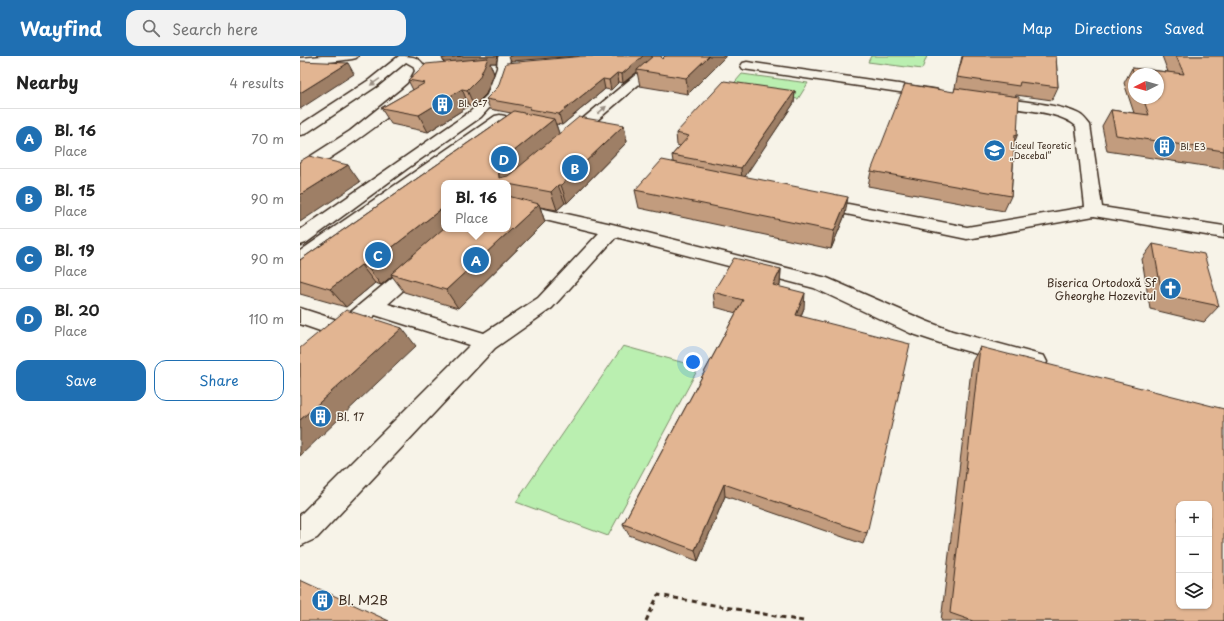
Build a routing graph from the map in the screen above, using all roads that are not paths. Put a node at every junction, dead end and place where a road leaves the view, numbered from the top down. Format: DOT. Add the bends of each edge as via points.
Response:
graph roads {
  1 [pos="352,56"];
  2 [pos="660,56"];
  3 [pos="405,57"];
  4 [pos="300,62"];
  5 [pos="504,65"];
  6 [pos="747,66"];
  7 [pos="434,74"];
  8 [pos="417,78"];
  9 [pos="942,95"];
  10 [pos="974,99"];
  11 [pos="476,114"];
  12 [pos="560,130"];
  13 [pos="300,131"];
  14 [pos="575,133"];
  15 [pos="557,148"];
  16 [pos="300,170"];
  17 [pos="805,200"];
  18 [pos="511,207"];
  19 [pos="1094,211"];
  20 [pos="612,230"];
  21 [pos="458,232"];
  22 [pos="1224,232"];
  23 [pos="300,239"];
  24 [pos="300,260"];
  25 [pos="371,306"];
  26 [pos="300,316"];
  27 [pos="343,330"];
  28 [pos="487,342"];
  29 [pos="300,367"];
  30 [pos="1056,367"];
  31 [pos="300,531"];
  1 -- 4 [label="street"];
  14 -- 2 [label="street, one-way" via="655,64"];
  3 -- 8 [label="street" via="418,64 420,71"];
  3 -- 13 [label="street, one-way" via="373,83"];
  5 -- 11 [label="street" via="493,96"];
  6 -- 9 [label="street"];
  7 -- 8 [label="street"];
  8 -- 16 [label="street" via="406,93 358,134"];
  10 -- 19 [label="street" via="1060,112 1074,117 1083,125"];
  11 -- 23 [label="street"];
  11 -- 24 [label="street" via="507,120"];
  12 -- 14 [label="street"];
  14 -- 15 [label="street"];
  17 -- 19 [label="street" via="967,233"];
  18 -- 20 [label="street"];
  19 -- 22 [label="street"];
  20 -- 28 [label="street" via="544,303"];
  20 -- 30 [label="street" via="820,283 918,327"];
  21 -- 25 [label="street"];
  25 -- 27 [label="street"];
  25 -- 28 [label="street"];
  26 -- 27 [label="street"];
  27 -- 29 [label="street"];
  28 -- 31 [label="street" via="307,528"];
}
